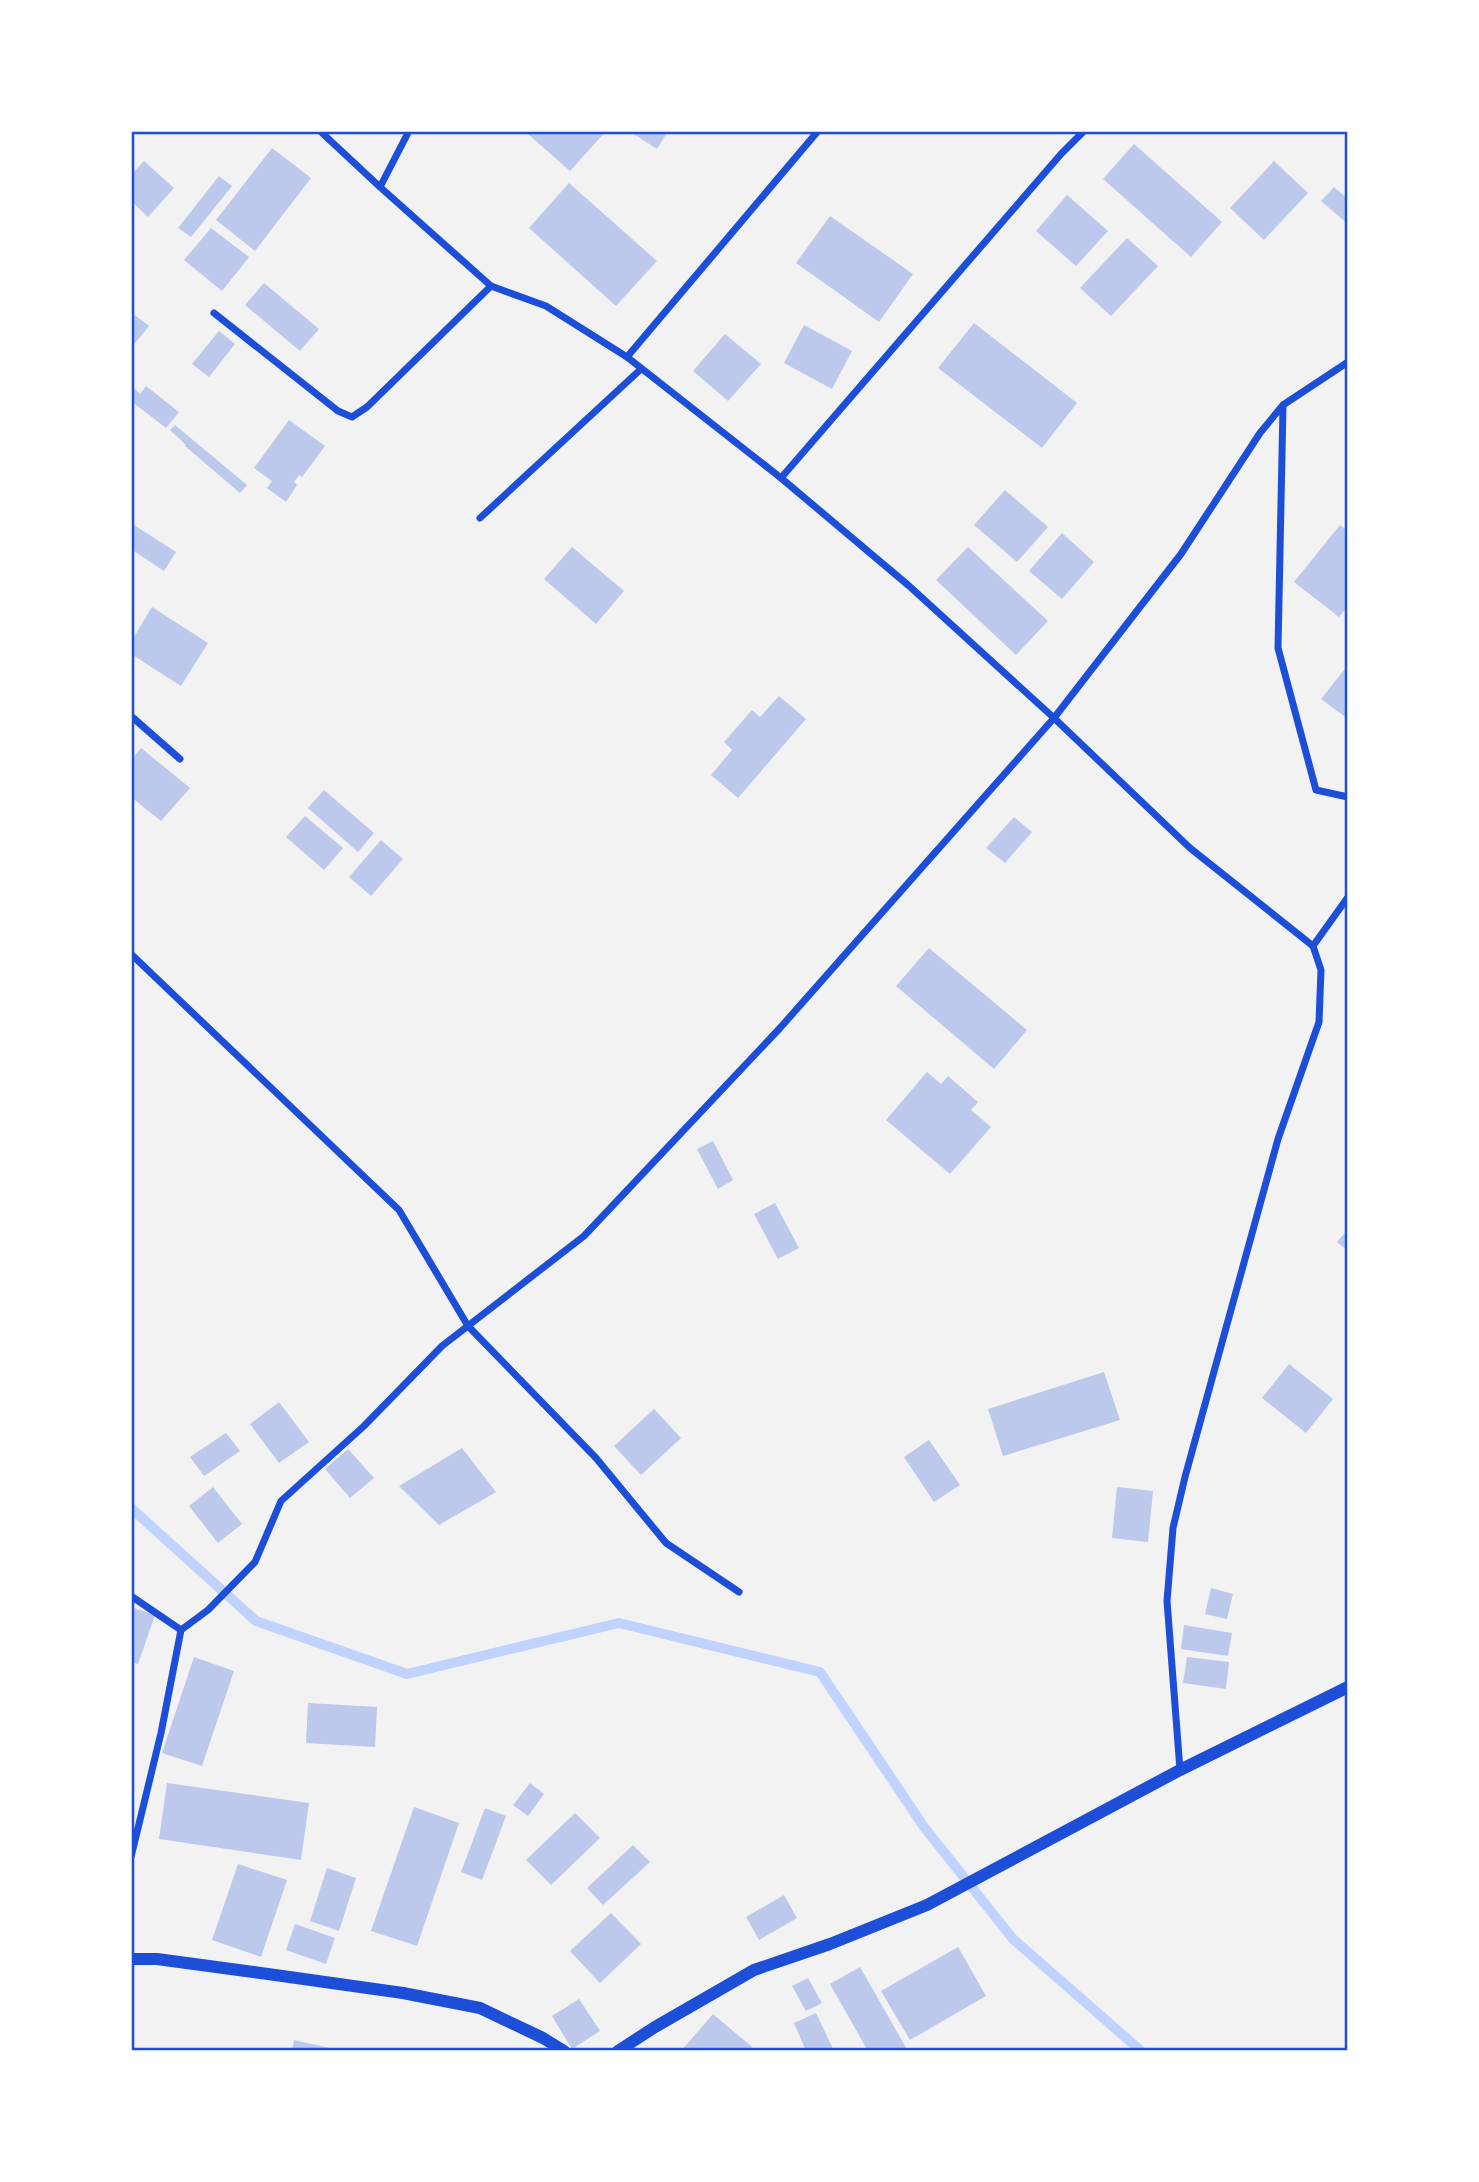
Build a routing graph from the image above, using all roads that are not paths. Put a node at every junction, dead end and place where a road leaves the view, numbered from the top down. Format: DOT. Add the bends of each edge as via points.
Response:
graph roads {
  1 [pos="320,131"];
  2 [pos="409,131"];
  3 [pos="818,131"];
  4 [pos="1084,131"];
  5 [pos="380,187"];
  6 [pos="491,286"];
  7 [pos="214,313"];
  8 [pos="627,357"];
  9 [pos="1348,362"];
  10 [pos="641,369"];
  11 [pos="1283,405"];
  12 [pos="781,478"];
  13 [pos="481,518"];
  14 [pos="131,716"];
  15 [pos="1054,718"];
  16 [pos="180,759"];
  17 [pos="1348,797"];
  18 [pos="1348,897"];
  19 [pos="1313,946"];
  20 [pos="131,954"];
  21 [pos="468,1326"];
  22 [pos="739,1592"];
  23 [pos="131,1596"];
  24 [pos="181,1630"];
  25 [pos="1348,1687"];
  26 [pos="1180,1770"];
  27 [pos="131,1857"];
  28 [pos="131,1960"];
  29 [pos="564,2051"];
  30 [pos="618,2051"];
  1 -- 5 [label="street"];
  2 -- 5 [label="street"];
  3 -- 8 [label="street"];
  4 -- 12 [label="street"];
  5 -- 6 [label="street"];
  6 -- 7 [label="street" via="368,407 352,416 338,411"];
  6 -- 8 [label="street" via="546,306"];
  8 -- 10 [label="street"];
  9 -- 11 [label="street"];
  10 -- 12 [label="street"];
  10 -- 13 [label="street"];
  11 -- 15 [label="street" via="1181,554"];
  11 -- 17 [label="street" via="1278,648 1316,790"];
  12 -- 15 [label="street"];
  14 -- 16 [label="street"];
  15 -- 19 [label="street" via="1190,848"];
  15 -- 21 [label="street" via="780,1028 584,1236"];
  18 -- 19 [label="street"];
  19 -- 26 [label="street" via="1321,970 1319,1022 1278,1139 1173,1528 1167,1601"];
  20 -- 21 [label="street" via="399,1210"];
  21 -- 22 [label="street" via="596,1458 666,1543"];
  21 -- 24 [label="street" via="281,1501 255,1562 208,1610"];
  23 -- 24 [label="street"];
  24 -- 27 [label="street"];
  25 -- 26 [label="street"];
  26 -- 30 [label="street" via="927,1905 754,1970"];
  28 -- 29 [label="street" via="157,1959 268,1974 480,2008"];
}
